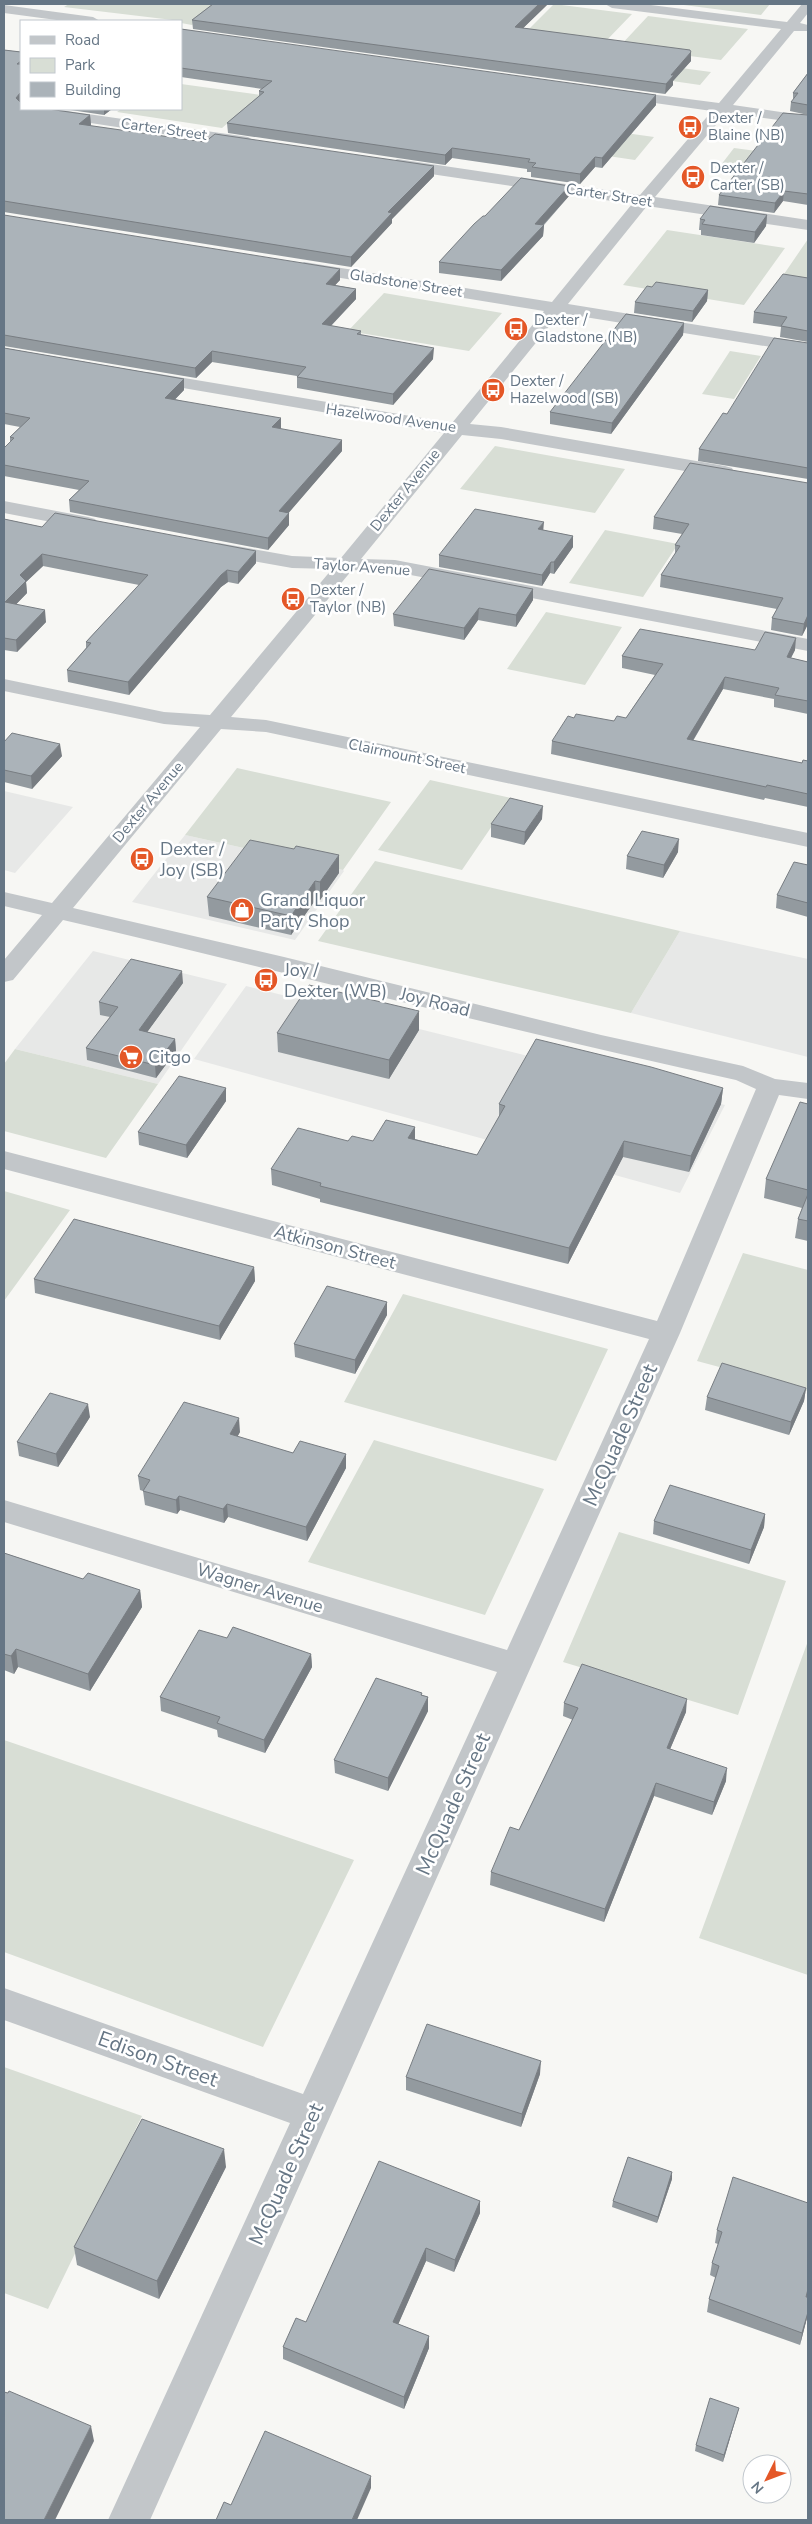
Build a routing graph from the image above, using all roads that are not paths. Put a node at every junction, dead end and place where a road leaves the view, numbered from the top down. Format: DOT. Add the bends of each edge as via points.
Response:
graph roads {
  1 [pos="612,4"];
  2 [pos="808,5"];
  3 [pos="4,9"];
  4 [pos="86,20"];
  5 [pos="790,26"];
  6 [pos="808,29"];
  7 [pos="609,92"];
  8 [pos="723,108"];
  9 [pos="33,110"];
  10 [pos="808,120"];
  11 [pos="260,144"];
  12 [pos="378,161"];
  13 [pos="643,201"];
  14 [pos="808,225"];
  15 [pos="290,264"];
  16 [pos="556,307"];
  17 [pos="808,348"];
  18 [pos="128,374"];
  19 [pos="456,428"];
  20 [pos="740,475"];
  21 [pos="4,506"];
  22 [pos="102,526"];
  23 [pos="198,545"];
  24 [pos="345,565"];
  25 [pos="808,645"];
  26 [pos="4,685"];
  27 [pos="215,722"];
  28 [pos="808,840"];
  29 [pos="4,898"];
  30 [pos="59,912"];
  31 [pos="4,975"];
  32 [pos="770,1086"];
  33 [pos="808,1090"];
  34 [pos="4,1160"];
  35 [pos="666,1333"];
  36 [pos="4,1511"];
  37 [pos="516,1665"];
  38 [pos="4,2004"];
  39 [pos="313,2114"];
  40 [pos="129,2520"];
  1 -- 5 [label="street"];
  2 -- 5 [label="street, Dexter Avenue"];
  3 -- 4 [label="street"];
  5 -- 6 [label="street"];
  5 -- 8 [label="street, Dexter Avenue"];
  7 -- 8 [label="street"];
  8 -- 10 [label="street"];
  8 -- 13 [label="street, Dexter Avenue"];
  9 -- 11 [label="street, Carter Street"];
  12 -- 13 [label="street, Carter Street"];
  13 -- 14 [label="street, Carter Street"];
  13 -- 16 [label="street, Dexter Avenue"];
  15 -- 16 [label="street, Gladstone Street"];
  16 -- 17 [label="street, Gladstone Street"];
  16 -- 19 [label="street, Dexter Avenue"];
  18 -- 19 [label="street, Hazelwood Avenue"];
  19 -- 20 [label="street, Hazelwood Avenue"];
  19 -- 24 [label="street, Dexter Avenue"];
  21 -- 22 [label="street"];
  23 -- 24 [label="street, Taylor Avenue" via="292,562"];
  24 -- 25 [label="street, Taylor Avenue" via="395,566"];
  24 -- 27 [label="street, Dexter Avenue"];
  26 -- 27 [label="street, Clairmount Street" via="158,717"];
  27 -- 28 [label="street, Clairmount Street" via="266,726"];
  27 -- 30 [label="street, Dexter Avenue"];
  29 -- 30 [label="street, Joy Road"];
  30 -- 31 [label="street, Dexter Avenue"];
  30 -- 32 [label="street, Joy Road" via="601,1043 743,1074"];
  32 -- 33 [label="street, Joy Road"];
  32 -- 35 [label="street, McQuade Street"];
  34 -- 35 [label="street, Atkinson Street"];
  35 -- 37 [label="street, McQuade Street"];
  36 -- 37 [label="street, Wagner Avenue"];
  37 -- 39 [label="street, McQuade Street"];
  38 -- 39 [label="street, Edison Street"];
  39 -- 40 [label="street, McQuade Street"];
}
